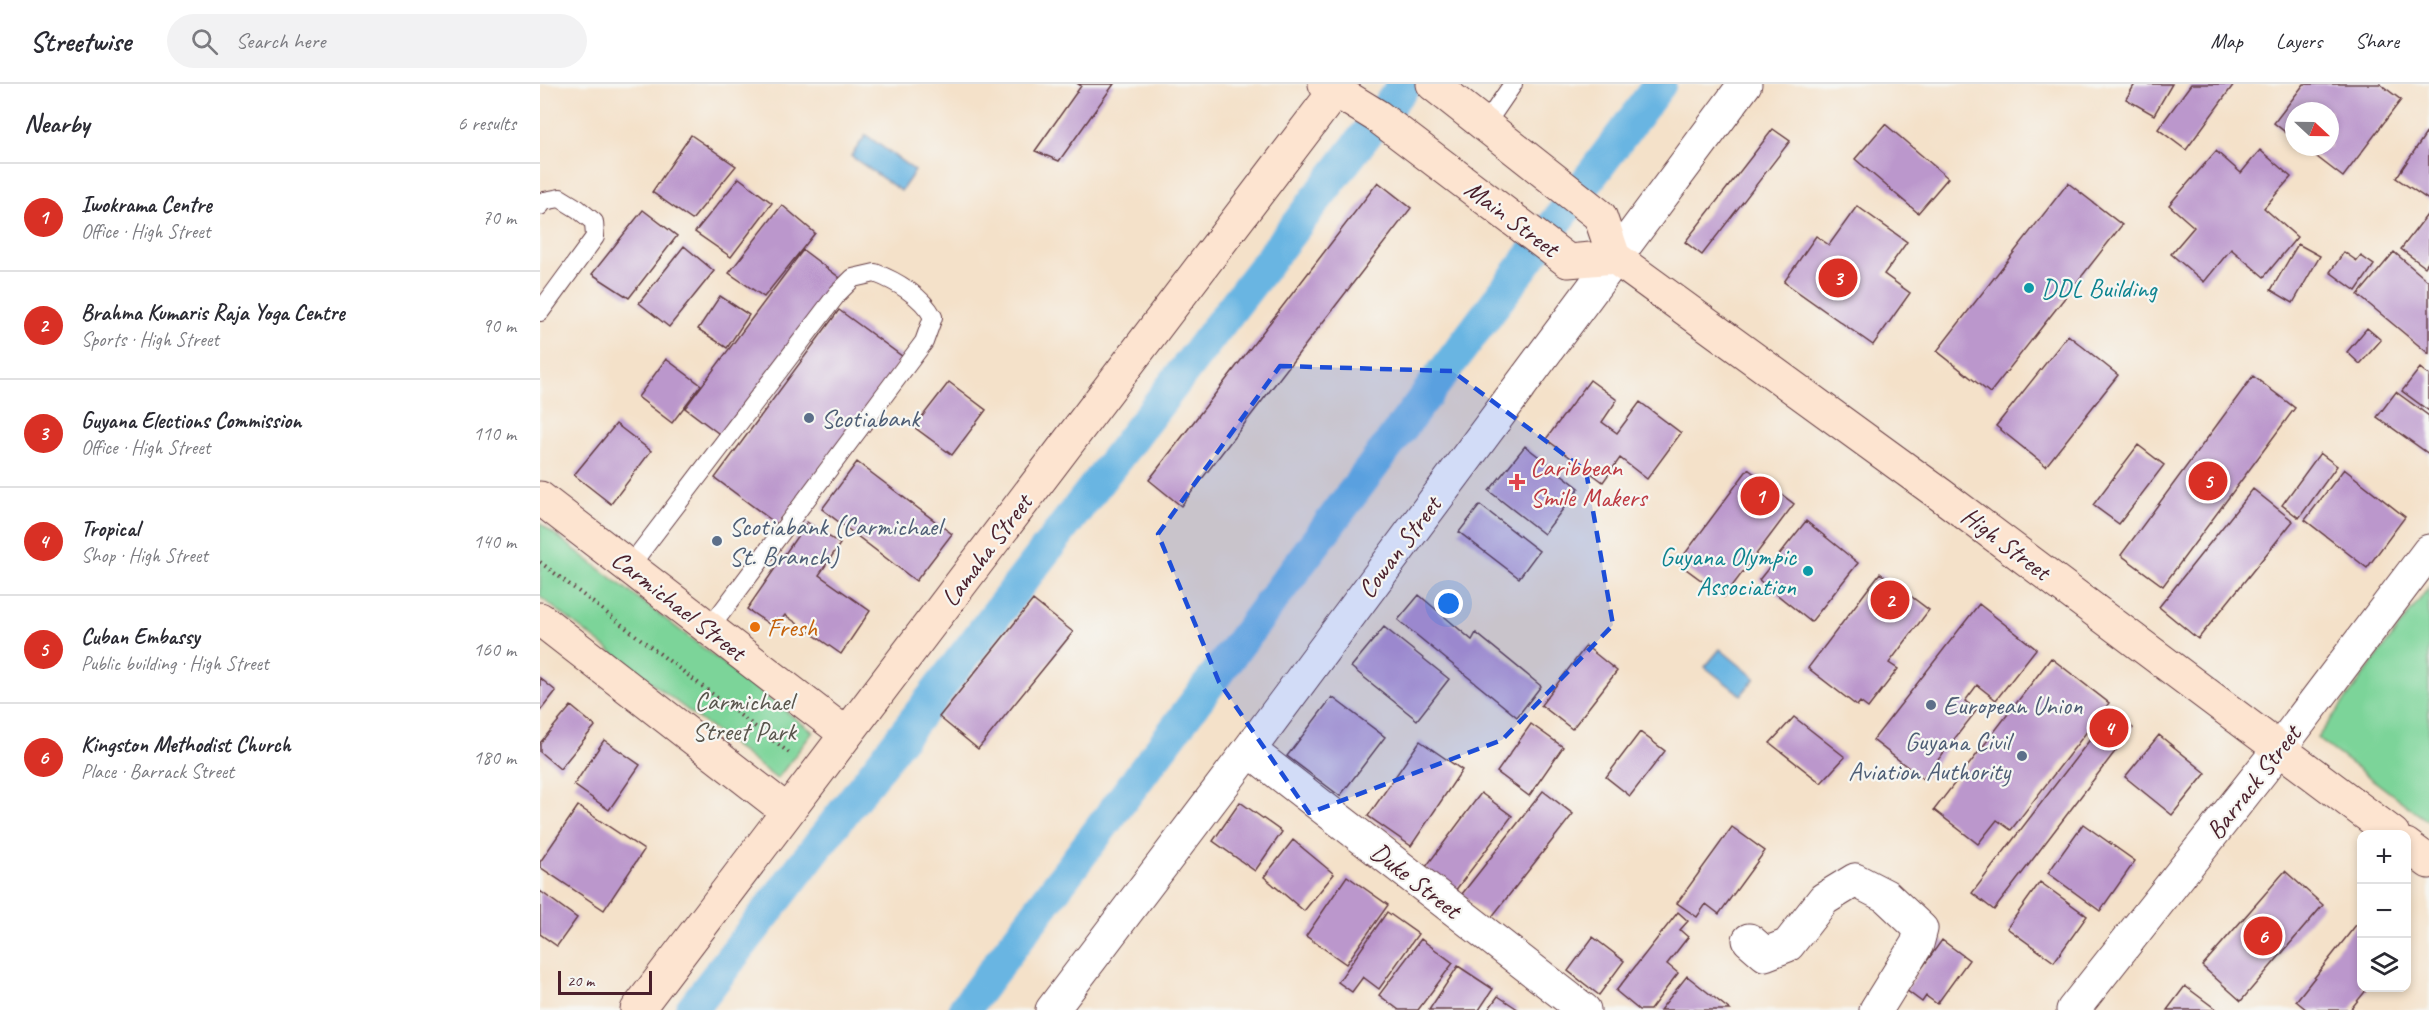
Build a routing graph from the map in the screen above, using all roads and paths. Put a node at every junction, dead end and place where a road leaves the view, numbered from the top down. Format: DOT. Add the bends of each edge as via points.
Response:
graph roads {
  1 [pos="1432,84"];
  2 [pos="1513,84"];
  3 [pos="1745,84"];
  4 [pos="1333,86"];
  5 [pos="1485,125"];
  6 [pos="540,206"];
  7 [pos="1614,257"];
  8 [pos="540,312"];
  9 [pos="540,498"];
  10 [pos="2429,551"];
  11 [pos="540,561"];
  12 [pos="629,567"];
  13 [pos="540,619"];
  14 [pos="709,629"];
  15 [pos="846,734"];
  16 [pos="2280,748"];
  17 [pos="1249,750"];
  18 [pos="816,773"];
  19 [pos="787,811"];
  20 [pos="2388,830"];
  21 [pos="2411,849"];
  22 [pos="2429,862"];
  23 [pos="1749,940"];
  24 [pos="637,1010"];
  25 [pos="1052,1010"];
  26 [pos="1584,1010"];
  27 [pos="1876,1010"];
  28 [pos="2073,1010"];
  1 -- 5 [label="street"];
  2 -- 5 [label="lane"];
  3 -- 7 [label="street, Cowan Street"];
  4 -- 7 [label="street, Main Street" via="1568,261"];
  4 -- 15 [label="street, Lamaha Street"];
  5 -- 7 [label="street" via="1600,216"];
  6 -- 8 [label="lane" via="544,201 560,198 594,222 595,237"];
  7 -- 16 [label="street, High Street"];
  7 -- 17 [label="street, Cowan Street"];
  9 -- 12 [label="street, Carmichael Street"];
  10 -- 16 [label="street, Barrack Street"];
  11 -- 18 [label="path"];
  12 -- 14 [label="street, Carmichael Street"];
  12 -- 14 [label="lane" via="853,278 874,273 909,291 933,317 924,342"];
  13 -- 19 [label="street"];
  14 -- 15 [label="street, Carmichael Street"];
  15 -- 18 [label="street, Lamaha Street"];
  16 -- 20 [label="street, High Street"];
  16 -- 28 [label="street, Barrack Street"];
  17 -- 25 [label="street, Cowan Street"];
  17 -- 26 [label="street, Duke Street"];
  18 -- 19 [label="street, Lamaha Street"];
  19 -- 24 [label="street, Lamaha Street"];
  21 -- 22 [label="street"];
  23 -- 27 [label="street" via="1765,954 1788,945 1824,899 1855,880 1886,896 1922,929 1917,944"];
}
